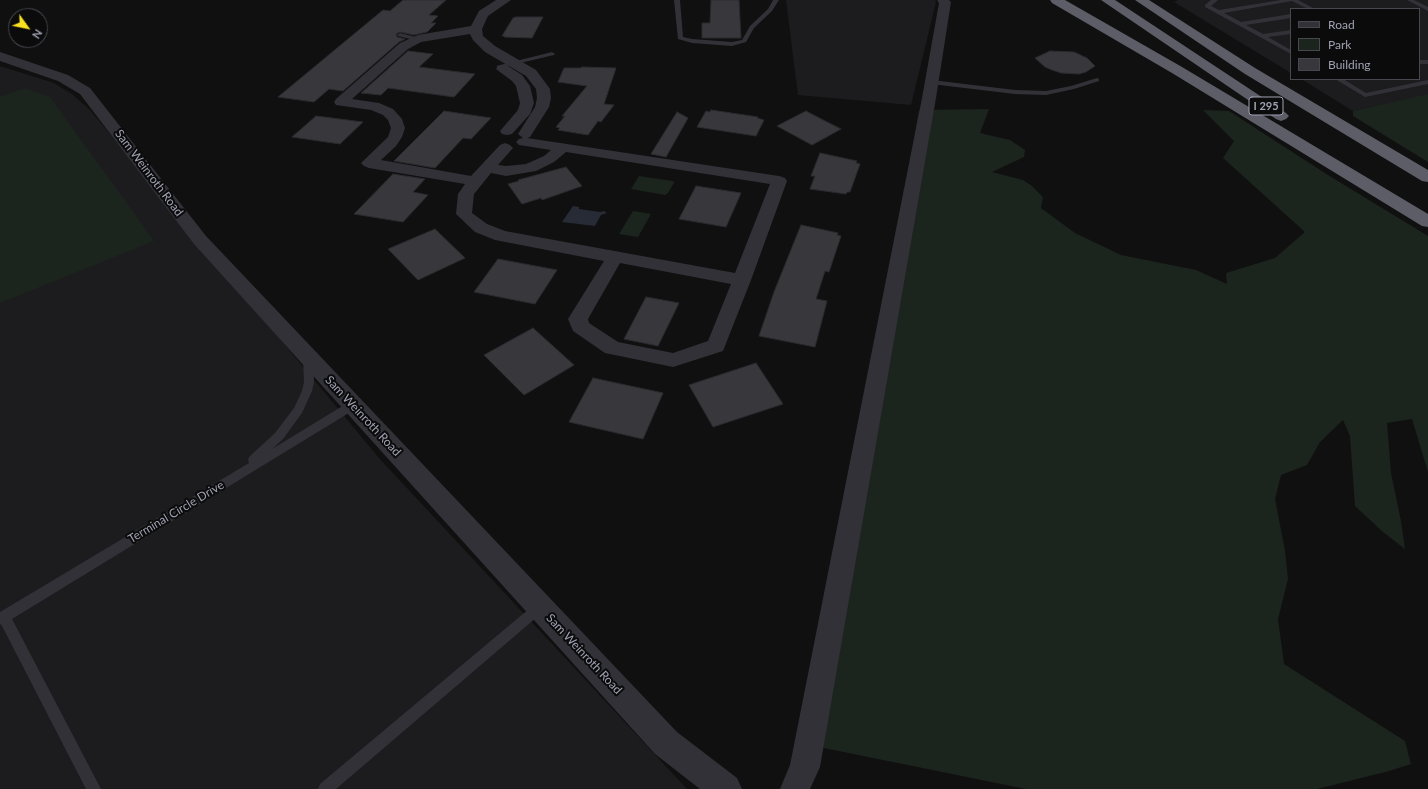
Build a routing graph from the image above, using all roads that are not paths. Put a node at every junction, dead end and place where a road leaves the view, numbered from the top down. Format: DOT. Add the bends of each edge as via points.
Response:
graph roads {
  1 [pos="488,0"];
  2 [pos="505,0"];
  3 [pos="677,0"];
  4 [pos="776,0"];
  5 [pos="943,0"];
  6 [pos="1056,0"];
  7 [pos="1107,0"];
  8 [pos="1141,0"];
  9 [pos="1215,0"];
  10 [pos="1292,0"];
  11 [pos="1410,0"];
  12 [pos="1310,8"];
  13 [pos="1428,9"];
  14 [pos="1219,12"];
  15 [pos="1290,16"];
  16 [pos="1241,24"];
  17 [pos="476,29"];
  18 [pos="460,32"];
  19 [pos="1290,32"];
  20 [pos="400,35"];
  21 [pos="1262,36"];
  22 [pos="418,39"];
  23 [pos="1289,50"];
  24 [pos="552,54"];
  25 [pos="0,56"];
  26 [pos="1428,62"];
  27 [pos="513,63"];
  28 [pos="1420,63"];
  29 [pos="499,66"];
  30 [pos="1097,80"];
  31 [pos="1341,80"];
  32 [pos="931,82"];
  33 [pos="1428,82"];
  34 [pos="525,138"];
  35 [pos="500,139"];
  36 [pos="564,147"];
  37 [pos="486,168"];
  38 [pos="1428,178"];
  39 [pos="475,181"];
  40 [pos="1428,208"];
  41 [pos="1428,222"];
  42 [pos="615,257"];
  43 [pos="742,280"];
  44 [pos="308,356"];
  45 [pos="353,405"];
  46 [pos="227,481"];
  47 [pos="540,607"];
  48 [pos="2,618"];
  49 [pos="94,789"];
  50 [pos="325,789"];
  51 [pos="726,789"];
  52 [pos="795,789"];
  1 -- 18 [label="street" via="468,15"];
  2 -- 17 [label="street" via="483,14"];
  3 -- 4 [label="lane" via="680,38 732,44 744,41 752,27 770,10"];
  5 -- 32 [label="street" via="945,2"];
  6 -- 41 [label="highway"];
  7 -- 40 [label="highway, I 295" via="1250,96"];
  8 -- 38 [label="highway, I 295" via="1250,71"];
  9 -- 14 [label="lane" via="1207,6"];
  10 -- 12 [label="lane"];
  10 -- 14 [label="lane"];
  11 -- 13 [label="lane"];
  14 -- 16 [label="lane"];
  15 -- 16 [label="lane"];
  16 -- 21 [label="lane"];
  17 -- 18 [label="street"];
  17 -- 27 [label="street" via="477,37 483,43"];
  18 -- 22 [label="street"];
  18 -- 29 [label="street" via="464,42"];
  19 -- 21 [label="lane"];
  20 -- 22 [label="lane"];
  21 -- 23 [label="lane"];
  22 -- 39 [label="street" via="389,58 341,102 374,106 388,112 395,119 398,128 395,137 369,163"];
  24 -- 27 [label="lane"];
  25 -- 44 [label="street, Sam Weinroth Road" via="63,78 85,91 200,240"];
  26 -- 28 [label="lane"];
  27 -- 29 [label="lane"];
  27 -- 34 [label="street" via="531,73 543,89 544,98 539,114"];
  29 -- 35 [label="street" via="517,78 523,86 527,103 525,111"];
  30 -- 32 [label="lane" via="1046,93"];
  31 -- 33 [label="lane" via="1365,95"];
  32 -- 52 [label="street" via="805,768"];
  34 -- 35 [label="street" via="516,146"];
  34 -- 36 [label="street"];
  35 -- 37 [label="street"];
  36 -- 37 [label="street" via="530,168 506,171"];
  36 -- 43 [label="street" via="779,180"];
  37 -- 39 [label="street"];
  39 -- 42 [label="street" via="466,194 464,214 481,228 501,236"];
  42 -- 43 [label="street"];
  42 -- 43 [label="street" via="578,319 580,326 612,348 673,360 716,346"];
  44 -- 45 [label="street, Sam Weinroth Road"];
  44 -- 46 [label="lane" via="307,391 292,419 271,444"];
  45 -- 46 [label="lane, Terminal Circle Drive"];
  45 -- 47 [label="street, Sam Weinroth Road"];
  46 -- 48 [label="lane, Terminal Circle Drive"];
  47 -- 50 [label="lane"];
  47 -- 51 [label="street, Sam Weinroth Road" via="666,743"];
  48 -- 49 [label="lane"];
}
